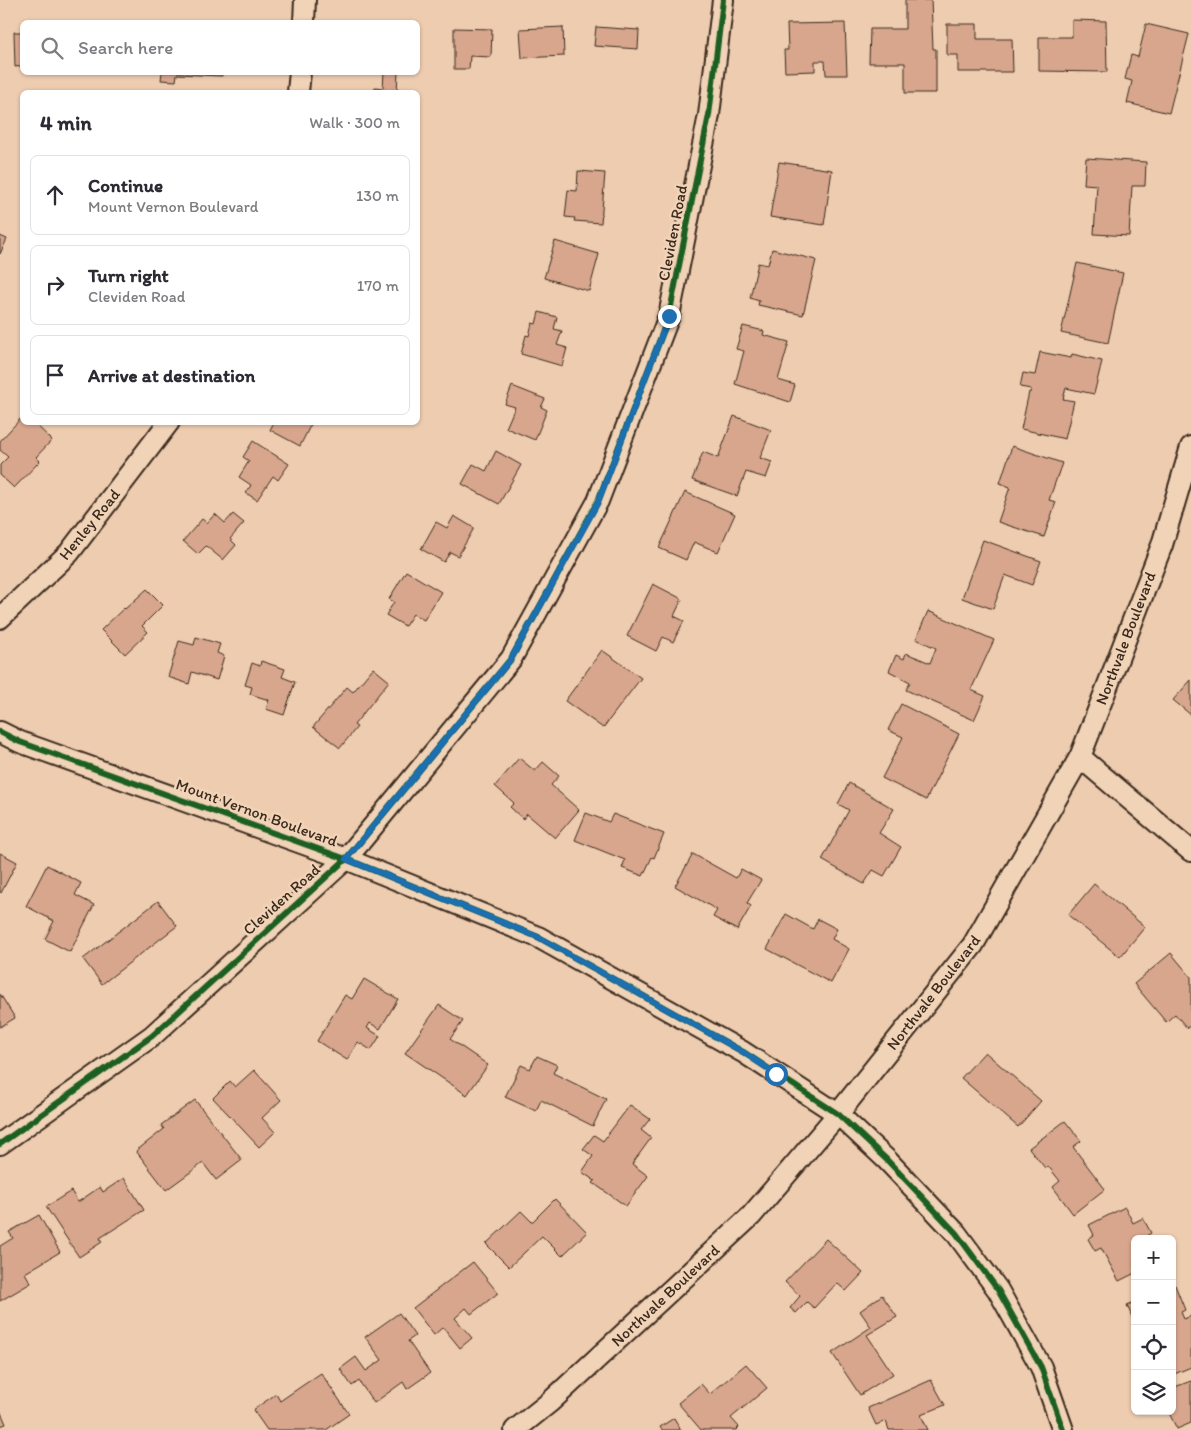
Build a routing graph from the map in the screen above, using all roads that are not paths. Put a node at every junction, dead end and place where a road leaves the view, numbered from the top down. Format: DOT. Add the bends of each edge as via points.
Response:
graph roads {
  1 [pos="305,0"];
  2 [pos="723,0"];
  3 [pos="304,20"];
  4 [pos="300,75"];
  5 [pos="298,90"];
  6 [pos="167,425"];
  7 [pos="1191,447"];
  8 [pos="0,618"];
  9 [pos="0,732"];
  10 [pos="1080,757"];
  11 [pos="1191,851"];
  12 [pos="346,859"];
  13 [pos="838,1114"];
  14 [pos="0,1144"];
  15 [pos="515,1430"];
  16 [pos="1063,1430"];
  1 -- 3 [label="street"];
  2 -- 12 [label="street, Cleviden Road" via="709,115 669,316 598,502 511,659"];
  4 -- 5 [label="street"];
  6 -- 8 [label="street, Henley Road" via="69,552"];
  7 -- 10 [label="street, Northvale Boulevard" via="1162,544"];
  9 -- 12 [label="street, Mount Vernon Boulevard"];
  10 -- 11 [label="street"];
  10 -- 13 [label="street, Northvale Boulevard" via="973,945"];
  12 -- 13 [label="street, Mount Vernon Boulevard" via="538,937 743,1052"];
  12 -- 14 [label="street, Cleviden Road" via="152,1036"];
  13 -- 15 [label="street, Northvale Boulevard" via="751,1216 550,1402"];
  13 -- 16 [label="street, Mount Vernon Boulevard" via="956,1232 998,1290 1041,1368"];
}
